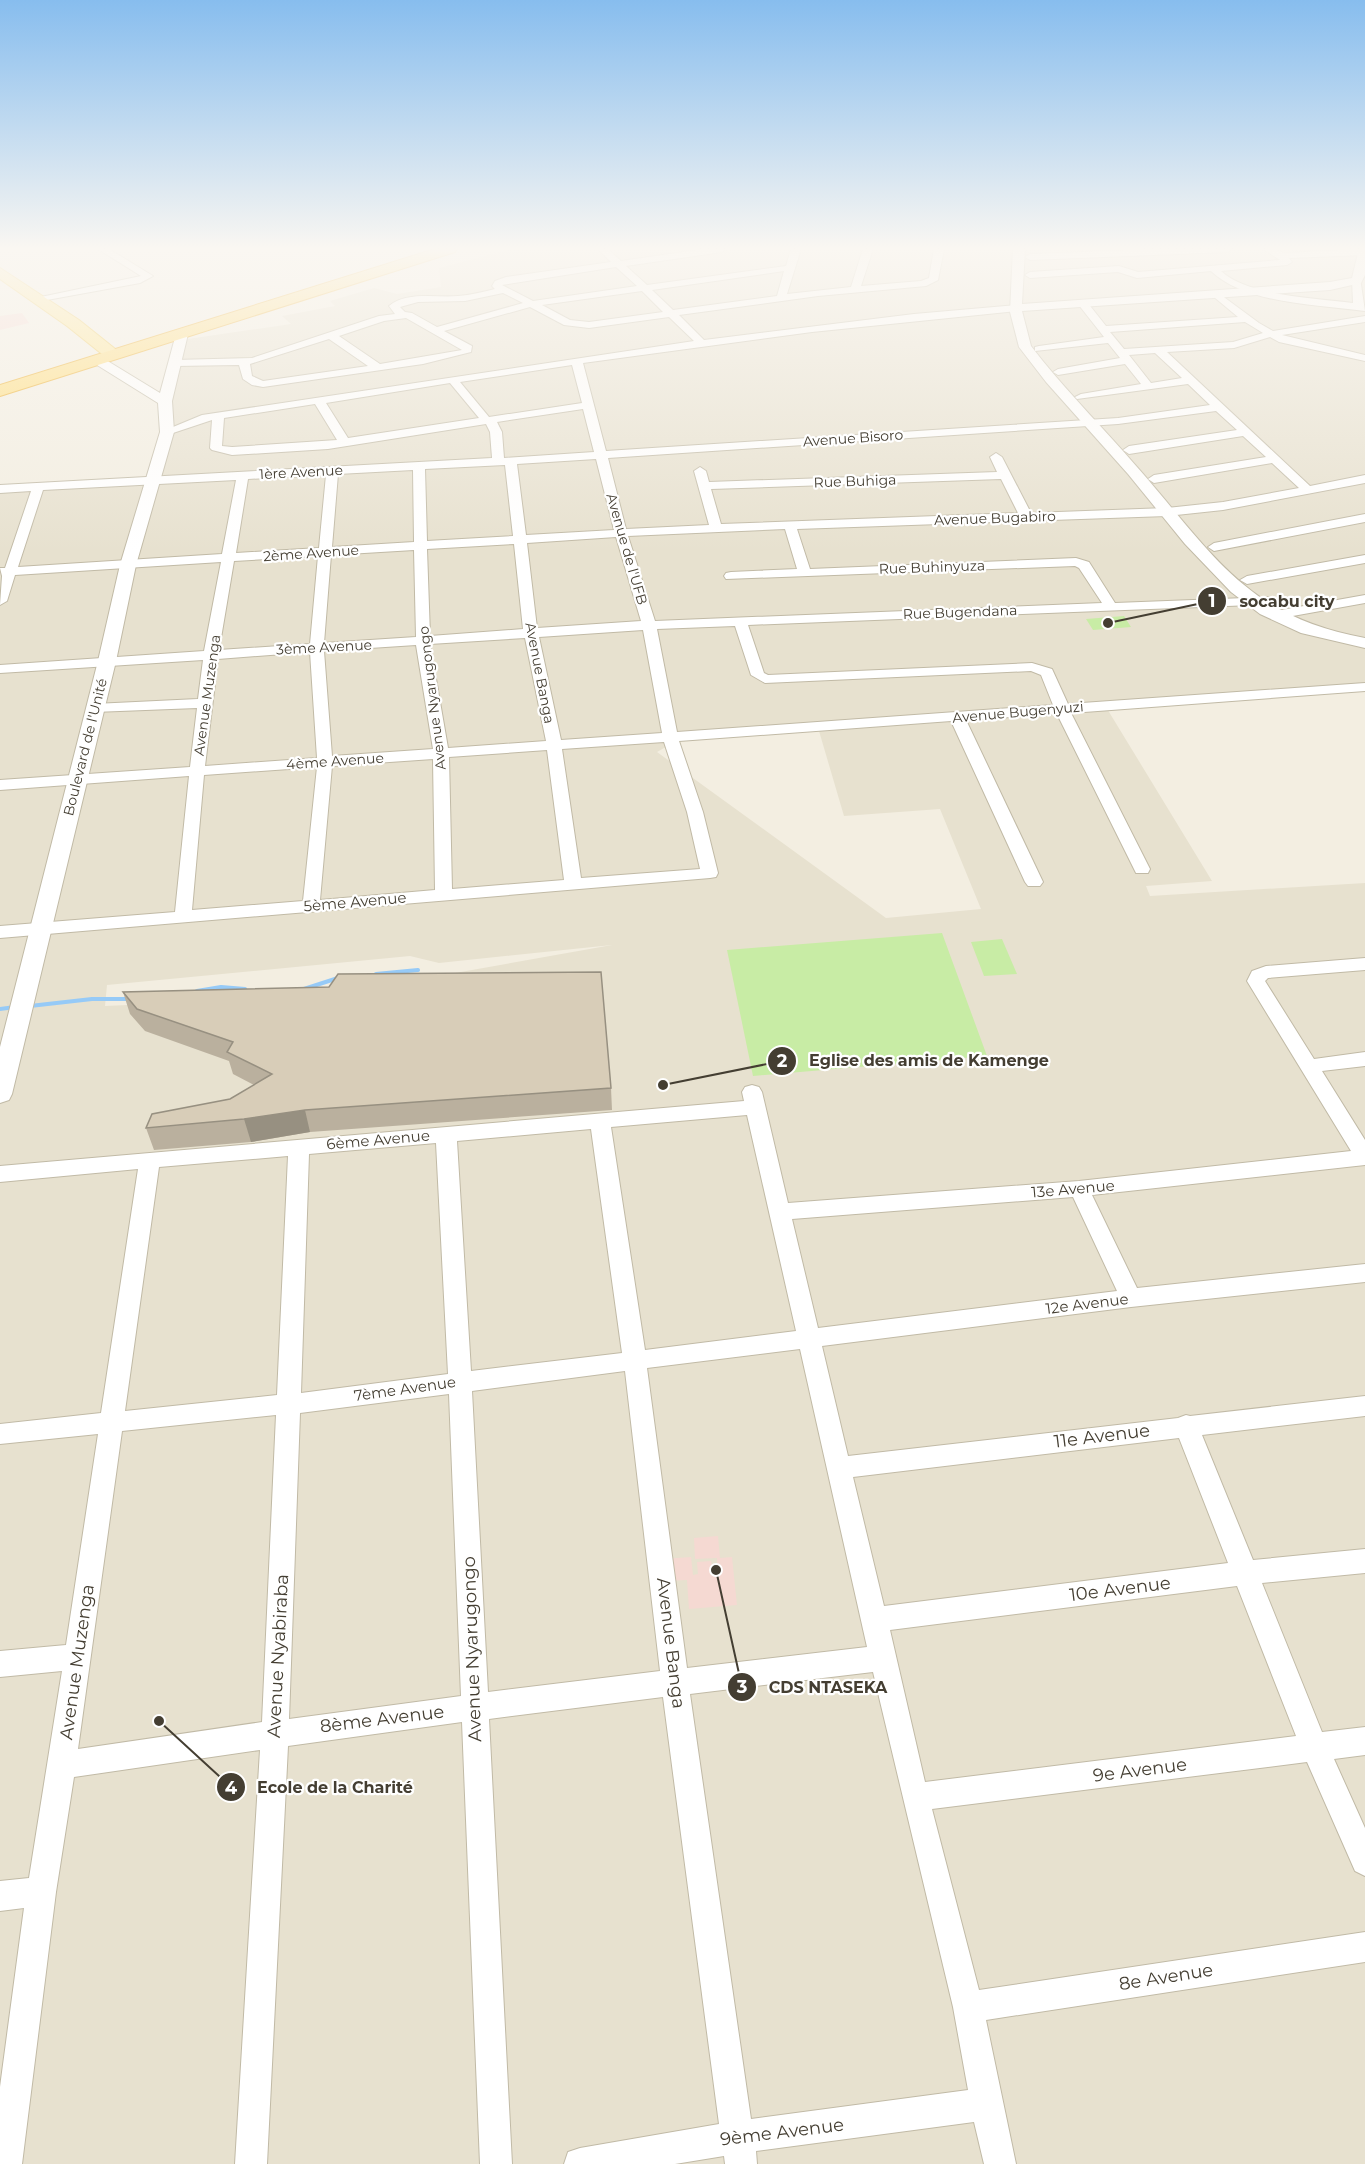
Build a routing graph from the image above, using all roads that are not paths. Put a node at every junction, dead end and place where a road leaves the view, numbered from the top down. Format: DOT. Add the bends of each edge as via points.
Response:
graph roads {
  1 [pos="84,350"];
  2 [pos="107,350"];
  3 [pos="130,350"];
  4 [pos="179,350"];
  5 [pos="284,350"];
  6 [pos="354,350"];
  7 [pos="468,350"];
  8 [pos="651,350"];
  9 [pos="1028,350"];
  10 [pos="1040,350"];
  11 [pos="1120,350"];
  12 [pos="1158,350"];
  13 [pos="1327,350"];
  14 [pos="1349,350"];
  15 [pos="1338,352"];
  16 [pos="113,355"];
  17 [pos="1125,356"];
  18 [pos="1365,358"];
  19 [pos="96,360"];
  20 [pos="423,361"];
  21 [pos="244,362"];
  22 [pos="577,362"];
  23 [pos="175,363"];
  24 [pos="377,367"];
  25 [pos="1058,372"];
  26 [pos="1190,380"];
  27 [pos="454,381"];
  28 [pos="439,383"];
  29 [pos="1148,386"];
  30 [pos="0,391"];
  31 [pos="1081,397"];
  32 [pos="319,401"];
  33 [pos="588,405"];
  34 [pos="165,406"];
  35 [pos="1218,406"];
  36 [pos="218,416"];
  37 [pos="202,418"];
  38 [pos="489,421"];
  39 [pos="1097,422"];
  40 [pos="167,432"];
  41 [pos="1245,432"];
  42 [pos="345,443"];
  43 [pos="1129,450"];
  44 [pos="421,452"];
  45 [pos="602,454"];
  46 [pos="996,457"];
  47 [pos="1275,459"];
  48 [pos="505,461"];
  49 [pos="332,470"];
  50 [pos="700,471"];
  51 [pos="243,475"];
  52 [pos="1004,475"];
  53 [pos="1154,479"];
  54 [pos="1364,480"];
  55 [pos="152,481"];
  56 [pos="705,486"];
  57 [pos="38,488"];
  58 [pos="0,489"];
  59 [pos="1308,490"];
  60 [pos="1174,511"];
  61 [pos="1026,518"];
  62 [pos="1365,518"];
  63 [pos="790,525"];
  64 [pos="716,528"];
  65 [pos="621,533"];
  66 [pos="520,540"];
  67 [pos="421,546"];
  68 [pos="1214,547"];
  69 [pos="324,552"];
  70 [pos="228,559"];
  71 [pos="1365,559"];
  72 [pos="128,565"];
  73 [pos="4,572"];
  74 [pos="804,572"];
  75 [pos="731,576"];
  76 [pos="1247,580"];
  77 [pos="1365,599"];
  78 [pos="0,601"];
  79 [pos="1255,603"];
  80 [pos="1110,606"];
  81 [pos="1280,610"];
  82 [pos="740,621"];
  83 [pos="649,625"];
  84 [pos="531,633"];
  85 [pos="1365,636"];
  86 [pos="423,642"];
  87 [pos="1365,643"];
  88 [pos="317,648"];
  89 [pos="211,654"];
  90 [pos="107,661"];
  91 [pos="0,669"];
  92 [pos="1365,687"];
  93 [pos="205,703"];
  94 [pos="94,708"];
  95 [pos="1063,708"];
  96 [pos="957,717"];
  97 [pos="670,737"];
  98 [pos="554,745"];
  99 [pos="441,753"];
  100 [pos="324,761"];
  101 [pos="197,771"];
  102 [pos="76,779"];
  103 [pos="0,785"];
  104 [pos="1142,869"];
  105 [pos="710,873"];
  106 [pos="1034,882"];
  107 [pos="573,885"];
  108 [pos="444,895"];
  109 [pos="311,906"];
  110 [pos="183,917"];
  111 [pos="41,929"];
  112 [pos="0,932"];
  113 [pos="1365,964"];
  114 [pos="1365,1059"];
  115 [pos="1309,1066"];
  116 [pos="0,1094"];
  117 [pos="600,1122"];
  118 [pos="446,1133"];
  119 [pos="298,1147"];
  120 [pos="1365,1157"];
  121 [pos="150,1161"];
  122 [pos="0,1174"];
  123 [pos="1079,1189"];
  124 [pos="780,1212"];
  125 [pos="1365,1274"];
  126 [pos="1131,1298"];
  127 [pos="810,1339"];
  128 [pos="635,1361"];
  129 [pos="461,1381"];
  130 [pos="290,1404"];
  131 [pos="1365,1406"];
  132 [pos="112,1423"];
  133 [pos="1186,1425"];
  134 [pos="0,1434"];
  135 [pos="840,1468"];
  136 [pos="1365,1561"];
  137 [pos="1245,1573"];
  138 [pos="874,1620"];
  139 [pos="77,1657"];
  140 [pos="882,1658"];
  141 [pos="0,1664"];
  142 [pos="675,1682"];
  143 [pos="474,1707"];
  144 [pos="275,1733"];
  145 [pos="1365,1741"];
  146 [pos="1315,1749"];
  147 [pos="62,1765"];
  148 [pos="915,1797"];
  149 [pos="1365,1860"];
  150 [pos="41,1892"];
  151 [pos="0,1896"];
  152 [pos="1365,1947"];
  153 [pos="968,2007"];
  154 [pos="986,2104"];
  155 [pos="740,2150"];
  156 [pos="6,2164"];
  157 [pos="251,2164"];
  158 [pos="496,2164"];
  159 [pos="580,2164"];
  160 [pos="1000,2164"];
  1 -- 19 [label="main road"];
  2 -- 16 [label="main road"];
  3 -- 16 [label="highway"];
  4 -- 23 [label="street, Boulevard de l'Unité"];
  5 -- 21 [label="street"];
  6 -- 24 [label="street"];
  7 -- 20 [label="street"];
  8 -- 22 [label="street"];
  9 -- 39 [label="street"];
  10 -- 25 [label="street"];
  11 -- 17 [label="street"];
  12 -- 17 [label="street"];
  12 -- 26 [label="street"];
  13 -- 15 [label="street"];
  14 -- 15 [label="street"];
  15 -- 18 [label="street"];
  16 -- 19 [label="highway"];
  17 -- 25 [label="street"];
  17 -- 29 [label="street"];
  19 -- 30 [label="highway"];
  19 -- 34 [label="street"];
  20 -- 24 [label="street"];
  20 -- 28 [label="street"];
  21 -- 23 [label="street"];
  21 -- 24 [label="street" via="247,377 263,384"];
  22 -- 27 [label="street"];
  22 -- 33 [label="street, Avenue de l'UFB"];
  23 -- 34 [label="street, Boulevard de l'Unité"];
  25 -- 31 [label="street"];
  26 -- 29 [label="street"];
  26 -- 35 [label="street"];
  27 -- 28 [label="street"];
  27 -- 38 [label="street"];
  28 -- 32 [label="street"];
  29 -- 31 [label="street"];
  31 -- 39 [label="street"];
  32 -- 36 [label="street"];
  32 -- 42 [label="street"];
  33 -- 38 [label="street"];
  33 -- 45 [label="street, Avenue de l'UFB"];
  34 -- 37 [label="street" via="181,416"];
  34 -- 40 [label="street, Boulevard de l'Unité"];
  35 -- 39 [label="street, Avenue Bisoro"];
  35 -- 41 [label="street"];
  36 -- 37 [label="street"];
  36 -- 42 [label="street" via="216,448 224,450"];
  37 -- 40 [label="street"];
  38 -- 44 [label="street"];
  38 -- 48 [label="street, Avenue Banga"];
  39 -- 43 [label="street"];
  39 -- 45 [label="street, Avenue Bisoro"];
  39 -- 60 [label="street"];
  40 -- 55 [label="street, Boulevard de l'Unité"];
  41 -- 43 [label="street"];
  41 -- 47 [label="street"];
  42 -- 44 [label="street"];
  43 -- 53 [label="street"];
  44 -- 48 [label="street, 1ère Avenue"];
  44 -- 49 [label="street, 1ère Avenue"];
  44 -- 67 [label="street, Avenue Nyarugongo"];
  45 -- 48 [label="street, 1ère Avenue"];
  45 -- 65 [label="street, Avenue de l'UFB"];
  46 -- 52 [label="street"];
  47 -- 53 [label="street"];
  47 -- 59 [label="street"];
  48 -- 66 [label="street, Avenue Banga"];
  49 -- 51 [label="street, 1ère Avenue"];
  49 -- 69 [label="street"];
  50 -- 56 [label="street"];
  51 -- 55 [label="street, 1ère Avenue"];
  51 -- 70 [label="street, Avenue Muzenga"];
  52 -- 56 [label="street, Rue Buhiga"];
  52 -- 61 [label="street"];
  53 -- 60 [label="street"];
  54 -- 59 [label="street, Avenue Bugabiro"];
  55 -- 57 [label="street, 1ère Avenue"];
  55 -- 72 [label="street, Boulevard de l'Unité"];
  56 -- 64 [label="street"];
  57 -- 58 [label="street, 1ère Avenue"];
  57 -- 73 [label="street"];
  59 -- 60 [label="street, Avenue Bugabiro" via="1223,507"];
  60 -- 61 [label="street, Avenue Bugabiro"];
  60 -- 68 [label="street"];
  60 -- 79 [label="street" via="1217,568"];
  61 -- 63 [label="street, Avenue Bugabiro"];
  62 -- 68 [label="street"];
  63 -- 64 [label="street, Avenue Bugabiro"];
  63 -- 74 [label="street"];
  64 -- 65 [label="street, Avenue Bugabiro"];
  65 -- 66 [label="street, 2ème Avenue"];
  65 -- 83 [label="street, Avenue de l'UFB"];
  66 -- 67 [label="street, 2ème Avenue"];
  66 -- 84 [label="street, Avenue Banga"];
  67 -- 69 [label="street, 2ème Avenue"];
  67 -- 86 [label="street, Avenue Nyarugongo"];
  68 -- 76 [label="street"];
  69 -- 70 [label="street, 2ème Avenue"];
  69 -- 88 [label="street"];
  70 -- 72 [label="street, 2ème Avenue"];
  70 -- 89 [label="street, Avenue Muzenga"];
  71 -- 76 [label="street"];
  72 -- 73 [label="street, 2ème Avenue"];
  72 -- 90 [label="street, Boulevard de l'Unité"];
  73 -- 78 [label="street"];
  74 -- 75 [label="street, Rue Buhinyuza"];
  74 -- 80 [label="street, Rue Buhinyuza" via="1081,563"];
  76 -- 81 [label="street"];
  77 -- 81 [label="street"];
  79 -- 80 [label="street, Rue Bugendana"];
  79 -- 81 [label="street"];
  80 -- 82 [label="street, Rue Bugendana"];
  81 -- 85 [label="street" via="1335,630"];
  81 -- 87 [label="street" via="1324,634"];
  82 -- 83 [label="street, Rue Bugendana"];
  82 -- 95 [label="street" via="758,675 765,679 1032,667 1047,672"];
  83 -- 84 [label="street, 3ème Avenue"];
  83 -- 97 [label="street, Avenue de l'UFB"];
  84 -- 86 [label="street, 3ème Avenue"];
  84 -- 98 [label="street, Avenue Banga"];
  86 -- 88 [label="street, 3ème Avenue"];
  86 -- 99 [label="street, Avenue Nyarugongo"];
  88 -- 89 [label="street, 3ème Avenue"];
  88 -- 100 [label="street"];
  89 -- 90 [label="street, 3ème Avenue"];
  89 -- 93 [label="street, Avenue Muzenga"];
  90 -- 91 [label="street, 3ème Avenue"];
  90 -- 94 [label="street, Boulevard de l'Unité"];
  92 -- 95 [label="street, Avenue Bugenyuzi"];
  93 -- 94 [label="street"];
  93 -- 101 [label="street, Avenue Muzenga"];
  94 -- 102 [label="street, Boulevard de l'Unité"];
  95 -- 96 [label="street, Avenue Bugenyuzi"];
  95 -- 104 [label="street"];
  96 -- 97 [label="street, Avenue Bugenyuzi"];
  96 -- 106 [label="street"];
  97 -- 98 [label="street, 4ème Avenue"];
  97 -- 105 [label="street, Avenue de l'UFB"];
  98 -- 99 [label="street, 4ème Avenue"];
  98 -- 107 [label="street, Avenue Banga"];
  99 -- 100 [label="street, 4ème Avenue"];
  99 -- 108 [label="street, Avenue Nyarugongo"];
  100 -- 101 [label="street, 4ème Avenue"];
  100 -- 109 [label="street"];
  101 -- 102 [label="street, 4ème Avenue"];
  101 -- 110 [label="street, Avenue Muzenga"];
  102 -- 103 [label="street, 4ème Avenue"];
  102 -- 111 [label="street, Boulevard de l'Unité"];
  105 -- 107 [label="street, 5ème Avenue"];
  107 -- 108 [label="street, 5ème Avenue"];
  108 -- 109 [label="street, 5ème Avenue"];
  109 -- 110 [label="street, 5ème Avenue"];
  110 -- 111 [label="street, 5ème Avenue"];
  111 -- 112 [label="street, 5ème Avenue"];
  111 -- 116 [label="street, Boulevard de l'Unité"];
  113 -- 115 [label="street" via="1258,975 1256,981"];
  114 -- 115 [label="street"];
  115 -- 120 [label="street"];
  117 -- 118 [label="street, 6ème Avenue"];
  117 -- 124 [label="street, 6ème Avenue" via="754,1100"];
  117 -- 128 [label="street, Avenue Banga"];
  118 -- 119 [label="street, 6ème Avenue"];
  118 -- 129 [label="street, Avenue Nyarugongo"];
  119 -- 121 [label="street, 6ème Avenue"];
  119 -- 130 [label="street, Avenue Nyabiraba"];
  120 -- 123 [label="street, 13e Avenue"];
  121 -- 122 [label="street, 6ème Avenue"];
  121 -- 132 [label="street, Avenue Muzenga"];
  123 -- 124 [label="street, 13e Avenue"];
  123 -- 126 [label="street"];
  124 -- 127 [label="street"];
  125 -- 126 [label="street, 12e Avenue"];
  126 -- 127 [label="street, 12e Avenue"];
  127 -- 128 [label="street, 7ème Avenue"];
  127 -- 135 [label="street"];
  128 -- 129 [label="street, 7ème Avenue"];
  128 -- 142 [label="street, Avenue Banga"];
  129 -- 130 [label="street, 7ème Avenue"];
  129 -- 143 [label="street, Avenue Nyarugongo"];
  130 -- 132 [label="street, 7ème Avenue"];
  130 -- 144 [label="street, Avenue Nyabiraba"];
  131 -- 133 [label="street, 11e Avenue"];
  132 -- 134 [label="street, 7ème Avenue"];
  132 -- 139 [label="street, Avenue Muzenga"];
  133 -- 135 [label="street, 11e Avenue"];
  133 -- 137 [label="street"];
  135 -- 138 [label="street"];
  136 -- 137 [label="street, 10e Avenue"];
  137 -- 138 [label="street, 10e Avenue"];
  137 -- 146 [label="street"];
  138 -- 140 [label="street"];
  139 -- 141 [label="street"];
  139 -- 147 [label="street, Avenue Muzenga"];
  140 -- 142 [label="street, 8ème Avenue"];
  140 -- 148 [label="street"];
  142 -- 143 [label="street, 8ème Avenue"];
  142 -- 155 [label="street, Avenue Banga"];
  143 -- 144 [label="street, 8ème Avenue"];
  143 -- 158 [label="street, Avenue Nyarugongo"];
  144 -- 147 [label="street, 8ème Avenue"];
  144 -- 157 [label="street, Avenue Nyabiraba"];
  145 -- 146 [label="street, 9e Avenue"];
  146 -- 148 [label="street, 9e Avenue"];
  146 -- 149 [label="street"];
  147 -- 150 [label="street, Avenue Muzenga"];
  148 -- 153 [label="street"];
  150 -- 151 [label="street"];
  150 -- 156 [label="street, Avenue Muzenga"];
  152 -- 153 [label="street, 8e Avenue"];
  153 -- 154 [label="street"];
  154 -- 155 [label="street, 9ème Avenue"];
  154 -- 160 [label="street"];
  155 -- 159 [label="street, 9ème Avenue"];
}
